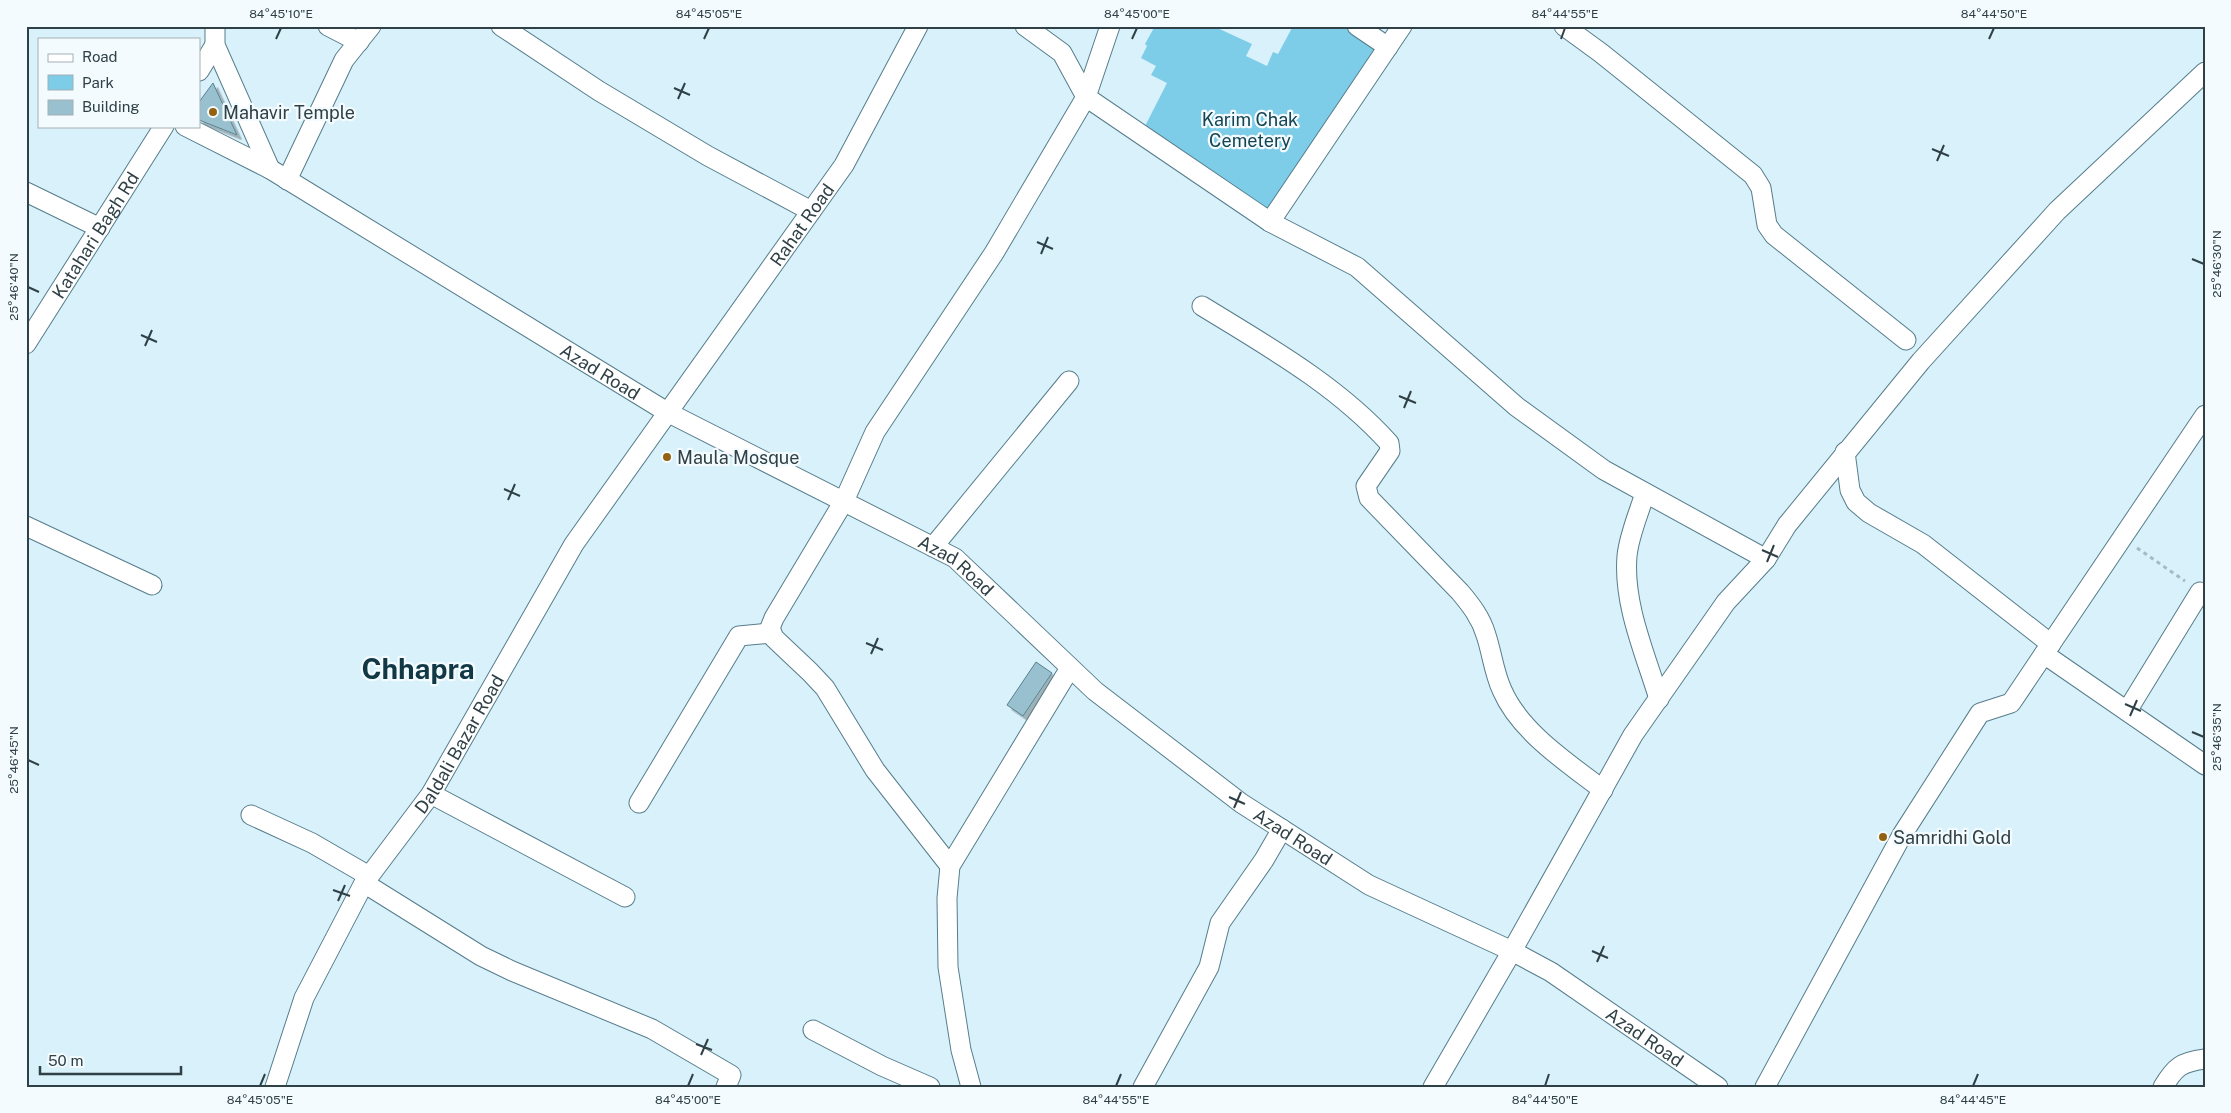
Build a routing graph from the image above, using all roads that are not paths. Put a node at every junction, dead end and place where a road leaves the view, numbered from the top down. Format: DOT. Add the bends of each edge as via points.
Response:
graph roads {
  1 [pos="215,26"];
  2 [pos="328,26"];
  3 [pos="371,26"];
  4 [pos="501,26"];
  5 [pos="918,26"];
  6 [pos="1025,26"];
  7 [pos="1110,26"];
  8 [pos="1357,26"];
  9 [pos="1402,26"];
  10 [pos="1564,26"];
  11 [pos="359,42"];
  12 [pos="215,45"];
  13 [pos="1388,47"];
  14 [pos="200,69"];
  15 [pos="2205,72"];
  16 [pos="1086,97"];
  17 [pos="163,128"];
  18 [pos="189,128"];
  19 [pos="270,169"];
  20 [pos="287,180"];
  21 [pos="26,192"];
  22 [pos="811,211"];
  23 [pos="1270,222"];
  24 [pos="100,228"];
  25 [pos="1202,306"];
  26 [pos="1906,340"];
  27 [pos="26,344"];
  28 [pos="1069,381"];
  29 [pos="667,412"];
  30 [pos="2205,415"];
  31 [pos="1845,452"];
  32 [pos="1645,493"];
  33 [pos="844,500"];
  34 [pos="26,526"];
  35 [pos="933,547"];
  36 [pos="1766,559"];
  37 [pos="152,585"];
  38 [pos="2202,594"];
  39 [pos="771,633"];
  40 [pos="2047,649"];
  41 [pos="1070,668"];
  42 [pos="1659,699"];
  43 [pos="2127,711"];
  44 [pos="2205,766"];
  45 [pos="1603,790"];
  46 [pos="431,794"];
  47 [pos="639,803"];
  48 [pos="251,815"];
  49 [pos="1282,829"];
  50 [pos="950,866"];
  51 [pos="366,879"];
  52 [pos="625,897"];
  53 [pos="1512,951"];
  54 [pos="813,1030"];
  55 [pos="2205,1059"];
  56 [pos="275,1087"];
  57 [pos="726,1087"];
  58 [pos="930,1087"];
  59 [pos="971,1087"];
  60 [pos="1143,1087"];
  61 [pos="1433,1087"];
  62 [pos="1718,1087"];
  63 [pos="1765,1087"];
  64 [pos="2163,1087"];
  1 -- 12 [label="street"];
  2 -- 11 [label="street"];
  3 -- 11 [label="street"];
  4 -- 22 [label="street" via="599,92"];
  5 -- 22 [label="street, Rahat Road" via="844,165"];
  6 -- 16 [label="street" via="1062,53"];
  7 -- 16 [label="street"];
  8 -- 13 [label="street"];
  9 -- 13 [label="street"];
  10 -- 26 [label="street" via="1752,175 1761,188 1766,225 1774,236"];
  11 -- 20 [label="street" via="344,60"];
  12 -- 14 [label="street"];
  12 -- 19 [label="street"];
  13 -- 23 [label="street"];
  15 -- 31 [label="street" via="2058,211 1921,361"];
  16 -- 23 [label="street"];
  16 -- 33 [label="street" via="994,252 875,432"];
  17 -- 24 [label="street, Katahari Bagh Rd"];
  18 -- 19 [label="street, Azad Road"];
  19 -- 20 [label="street, Azad Road"];
  20 -- 29 [label="street, Azad Road"];
  21 -- 24 [label="street"];
  22 -- 29 [label="street, Rahat Road"];
  23 -- 32 [label="street" via="1356,267 1517,407 1604,470"];
  24 -- 27 [label="street, Katahari Bagh Rd"];
  25 -- 45 [label="street" via="1315,378 1389,443 1390,451 1366,486 1369,498 1472,606 1486,635 1501,690 1525,724 1547,747"];
  28 -- 35 [label="street"];
  29 -- 33 [label="street, Azad Road"];
  29 -- 46 [label="street, Daldali Bazar Road" via="574,544"];
  30 -- 40 [label="street"];
  31 -- 36 [label="street" via="1787,525"];
  31 -- 40 [label="street" via="1850,490 1856,502 1923,544"];
  32 -- 36 [label="street"];
  32 -- 42 [label="street" via="1627,554 1626,579 1630,606"];
  33 -- 35 [label="street, Azad Road"];
  33 -- 39 [label="street" via="774,618"];
  34 -- 37 [label="street"];
  35 -- 41 [label="street, Azad Road" via="955,558"];
  36 -- 42 [label="street" via="1726,602"];
  38 -- 43 [label="street"];
  39 -- 47 [label="street" via="738,636"];
  39 -- 50 [label="street" via="825,688 875,770"];
  40 -- 43 [label="street"];
  40 -- 63 [label="street" via="2011,703 1980,713 1902,836"];
  41 -- 49 [label="street, Azad Road" via="1234,798"];
  41 -- 50 [label="street"];
  42 -- 45 [label="street" via="1633,735"];
  43 -- 44 [label="street"];
  45 -- 53 [label="street"];
  46 -- 51 [label="street, Daldali Bazar Road"];
  46 -- 52 [label="street"];
  48 -- 51 [label="street" via="312,843"];
  49 -- 53 [label="street, Azad Road" via="1370,885"];
  49 -- 60 [label="street" via="1220,923 1209,967"];
  50 -- 59 [label="street" via="948,967 961,1050"];
  51 -- 56 [label="street, Daldali Bazar Road" via="304,998"];
  51 -- 57 [label="street" via="481,956 652,1029 731,1075"];
  53 -- 61 [label="street"];
  53 -- 62 [label="street, Azad Road" via="1550,972"];
  54 -- 58 [label="street"];
  55 -- 64 [label="street" via="2186,1062 2172,1070"];
}
